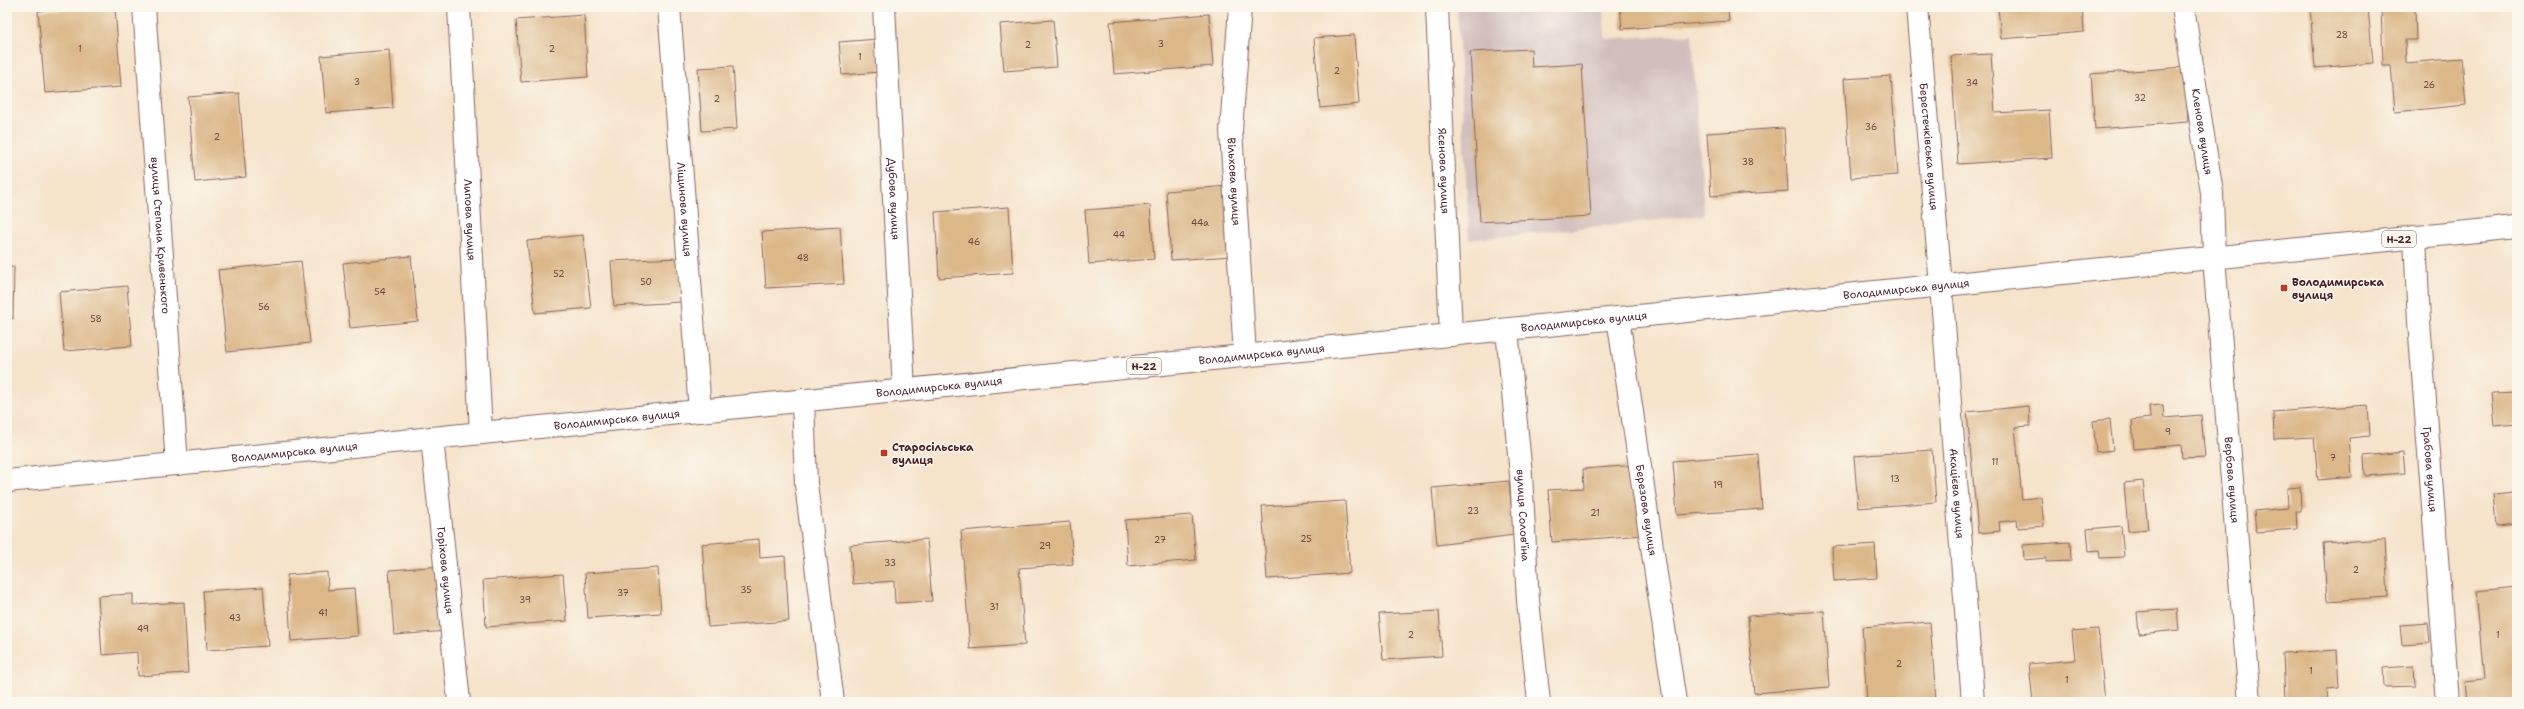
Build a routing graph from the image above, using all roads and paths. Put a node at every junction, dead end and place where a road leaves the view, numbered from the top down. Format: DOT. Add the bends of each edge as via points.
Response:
graph roads {
  1 [pos="144,7"];
  2 [pos="459,7"];
  3 [pos="669,7"];
  4 [pos="884,7"];
  5 [pos="1240,7"];
  6 [pos="1437,7"];
  7 [pos="1917,7"];
  8 [pos="2182,7"];
  9 [pos="2517,227"];
  10 [pos="2415,237"];
  11 [pos="2214,258"];
  12 [pos="1941,285"];
  13 [pos="1618,318"];
  14 [pos="1507,330"];
  15 [pos="1451,335"];
  16 [pos="1245,356"];
  17 [pos="904,390"];
  18 [pos="803,400"];
  19 [pos="700,411"];
  20 [pos="481,433"];
  21 [pos="432,438"];
  22 [pos="177,464"];
  23 [pos="7,481"];
  24 [pos="459,702"];
  25 [pos="832,702"];
  26 [pos="1539,702"];
  27 [pos="1675,702"];
  28 [pos="1973,702"];
  29 [pos="2250,702"];
  30 [pos="2448,702"];
  1 -- 22 [label="street, вулиця Степана Кривенького"];
  2 -- 20 [label="street, Липова вулиця"];
  3 -- 19 [label="street, Ліщинова вулиця"];
  4 -- 17 [label="street, Дубова вулиця"];
  5 -- 16 [label="street, Вільхова вулиця" via="1231,132"];
  6 -- 15 [label="street, Ясенова вулиця"];
  7 -- 12 [label="street, Берестечківська вулиця"];
  8 -- 11 [label="street, Кленова вулиця" via="2212,193"];
  9 -- 10 [label="street, Володимирська вулиця / Н-22"];
  10 -- 11 [label="street, Володимирська вулиця / Н-22"];
  10 -- 30 [label="street, Грабова вулиця" via="2419,322"];
  11 -- 12 [label="street, Володимирська вулиця / Н-22"];
  11 -- 29 [label="street, Вербова вулиця"];
  12 -- 13 [label="street, Володимирська вулиця / Н-22"];
  12 -- 28 [label="street, Акацієва вулиця"];
  13 -- 14 [label="street, Володимирська вулиця / Н-22"];
  13 -- 27 [label="street, Березова вулиця"];
  14 -- 15 [label="street, Володимирська вулиця / Н-22"];
  14 -- 26 [label="street, вулиця Солов'їна" via="1521,476 1528,601"];
  15 -- 16 [label="street, Володимирська вулиця / Н-22"];
  16 -- 17 [label="street, Володимирська вулиця / Н-22"];
  17 -- 18 [label="street, Володимирська вулиця / Н-22"];
  18 -- 19 [label="street, Володимирська вулиця / Н-22"];
  18 -- 25 [label="street" via="806,484"];
  19 -- 20 [label="street, Володимирська вулиця / Н-22"];
  20 -- 21 [label="street, Володимирська вулиця / Н-22"];
  21 -- 22 [label="street, Володимирська вулиця / Н-22"];
  21 -- 24 [label="street, Горіхова вулиця"];
  22 -- 23 [label="street, Володимирська вулиця / Н-22"];
}
